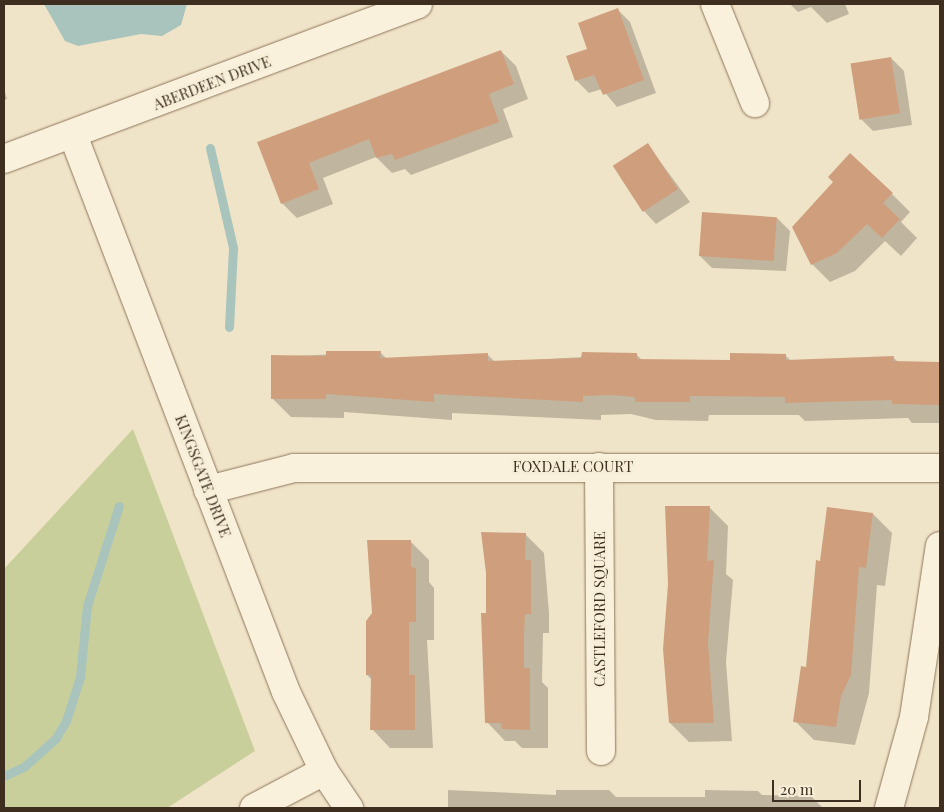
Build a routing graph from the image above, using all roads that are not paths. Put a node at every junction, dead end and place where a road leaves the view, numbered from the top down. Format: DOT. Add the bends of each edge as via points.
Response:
graph roads {
  1 [pos="418,4"];
  2 [pos="715,4"];
  3 [pos="755,103"];
  4 [pos="73,135"];
  5 [pos="4,159"];
  6 [pos="599,467"];
  7 [pos="940,468"];
  8 [pos="208,490"];
  9 [pos="940,546"];
  10 [pos="600,751"];
  11 [pos="324,771"];
  12 [pos="254,808"];
  13 [pos="349,808"];
  14 [pos="889,808"];
  1 -- 4 [label="street, ABERDEEN DRIVE"];
  2 -- 3 [label="street"];
  4 -- 5 [label="street, ABERDEEN DRIVE"];
  4 -- 8 [label="street, KINGSGATE DRIVE"];
  6 -- 7 [label="street, FOXDALE COURT"];
  6 -- 8 [label="street, FOXDALE COURT" via="294,468"];
  6 -- 10 [label="street, CASTLEFORD SQUARE"];
  8 -- 11 [label="street, KINGSGATE DRIVE" via="286,692"];
  9 -- 14 [label="street" via="914,717"];
  11 -- 12 [label="street"];
  11 -- 13 [label="street, KINGSGATE DRIVE"];
}
